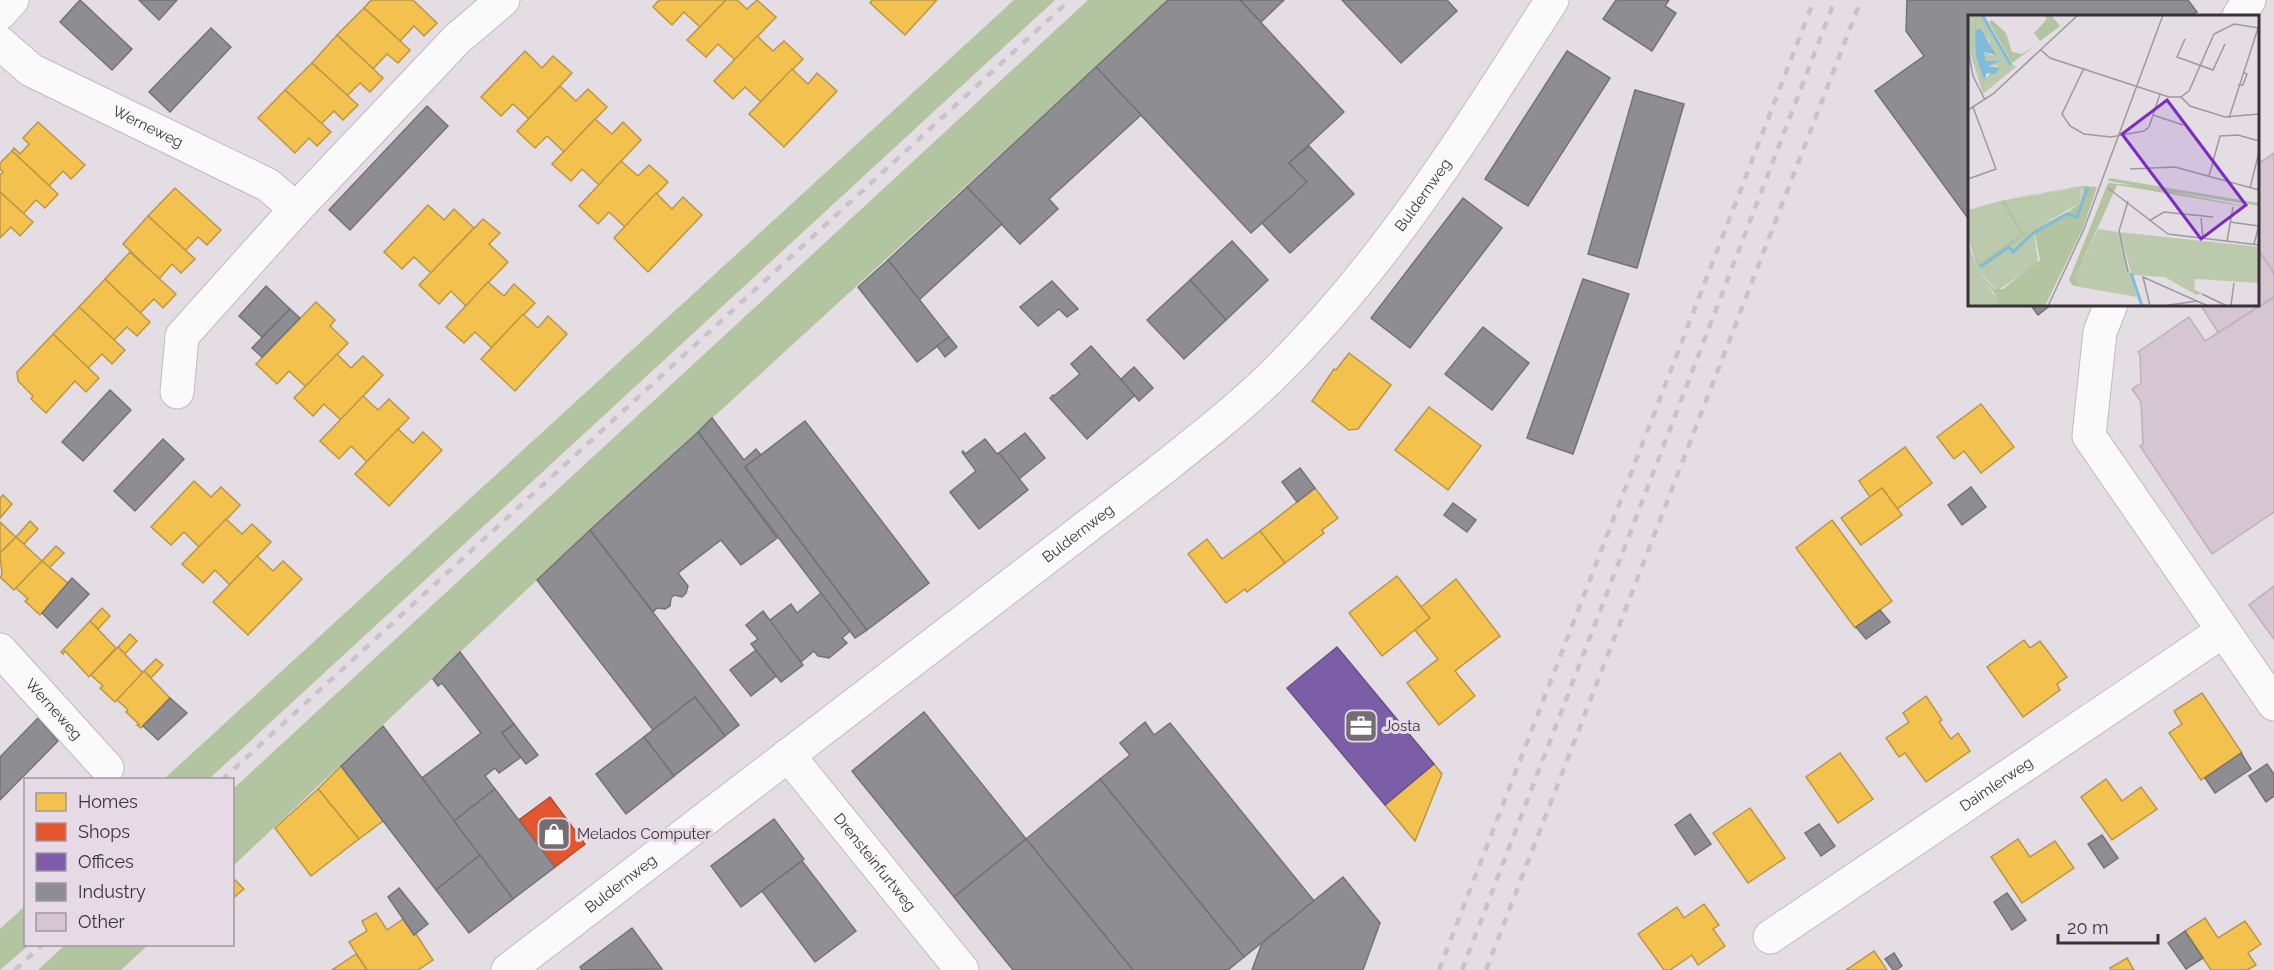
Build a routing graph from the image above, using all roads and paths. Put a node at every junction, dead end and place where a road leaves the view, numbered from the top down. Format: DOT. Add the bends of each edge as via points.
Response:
graph roads {
  1 [pos="12,0"];
  2 [pos="503,0"];
  3 [pos="1552,0"];
  4 [pos="2249,0"];
  5 [pos="0,13"];
  6 [pos="2240,15"];
  7 [pos="0,43"];
  8 [pos="296,209"];
  9 [pos="2110,306"];
  10 [pos="177,392"];
  11 [pos="2223,630"];
  12 [pos="0,650"];
  13 [pos="2274,704"];
  14 [pos="788,755"];
  15 [pos="107,768"];
  16 [pos="1770,937"];
  17 [pos="507,970"];
  18 [pos="962,970"];
  1 -- 5 [label="street"];
  2 -- 8 [label="street" via="457,39"];
  3 -- 14 [label="street, Buldernweg" via="1398,233 1271,377 1157,473"];
  4 -- 6 [label="street"];
  7 -- 8 [label="street, Werneweg" via="31,70 268,185"];
  8 -- 10 [label="street" via="182,336"];
  9 -- 11 [label="street" via="2100,332 2089,436"];
  11 -- 13 [label="street"];
  11 -- 16 [label="street, Daimlerweg"];
  12 -- 15 [label="street, Werneweg"];
  14 -- 17 [label="street, Buldernweg"];
  14 -- 18 [label="street, Drensteinfurtweg"];
}
